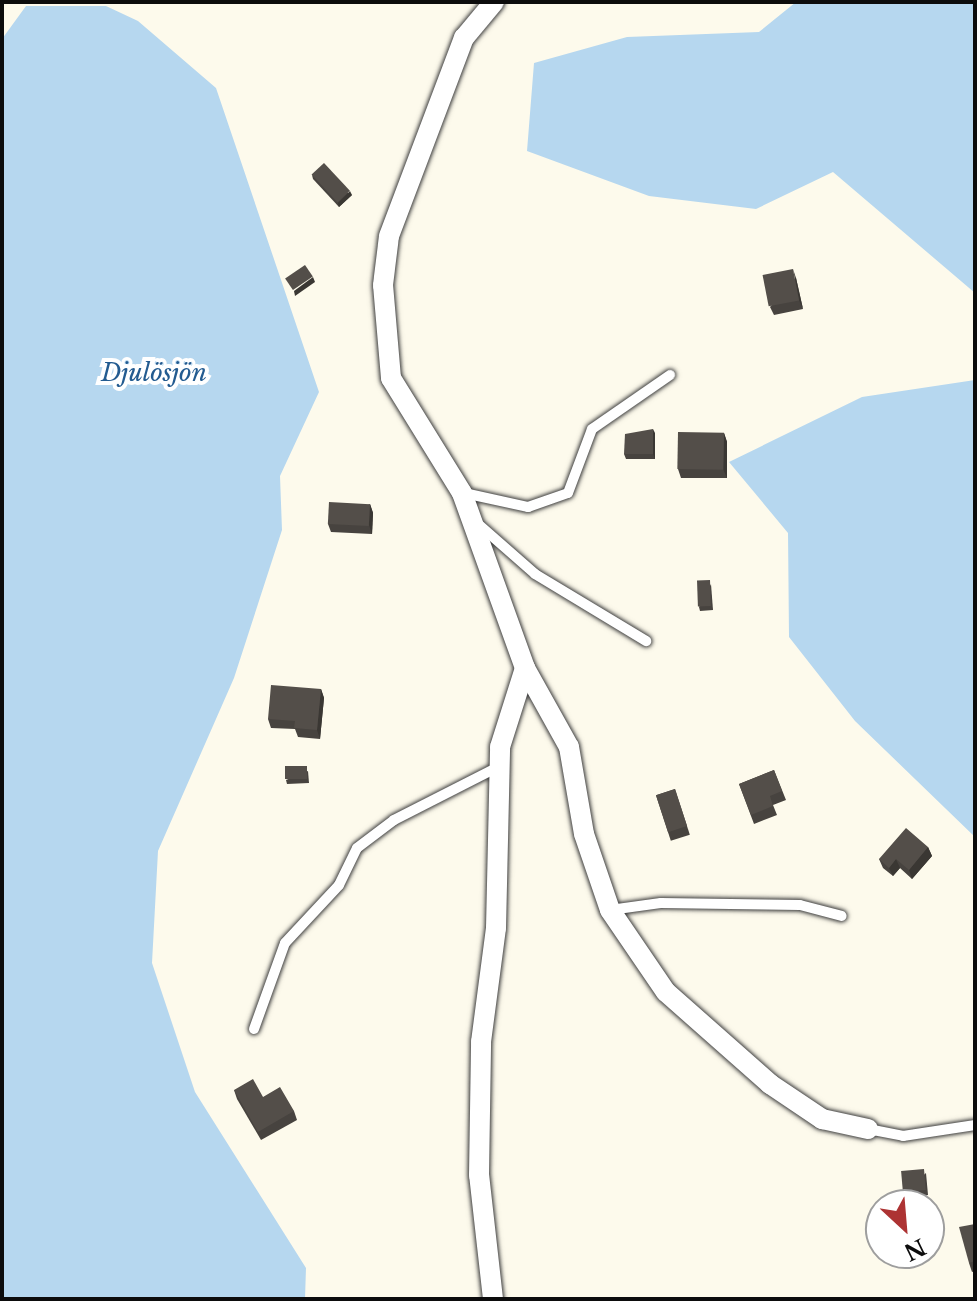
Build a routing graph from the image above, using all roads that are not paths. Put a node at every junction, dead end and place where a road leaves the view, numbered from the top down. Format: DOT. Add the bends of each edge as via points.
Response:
graph roads {
  1 [pos="494,2"];
  2 [pos="670,375"];
  3 [pos="462,493"];
  4 [pos="472,520"];
  5 [pos="646,641"];
  6 [pos="525,668"];
  7 [pos="498,767"];
  8 [pos="610,910"];
  9 [pos="842,916"];
  10 [pos="254,1029"];
  11 [pos="975,1125"];
  12 [pos="868,1129"];
  13 [pos="493,1299"];
  1 -- 3 [label="street" via="464,38 389,236 383,285 391,378"];
  2 -- 3 [label="lane" via="592,429 568,493 528,507"];
  3 -- 4 [label="street"];
  4 -- 5 [label="lane" via="535,574"];
  4 -- 6 [label="street"];
  6 -- 7 [label="street"];
  6 -- 8 [label="street" via="569,747 584,834"];
  7 -- 10 [label="lane" via="394,820 357,848 339,885 285,943"];
  7 -- 13 [label="street" via="479,1175"];
  8 -- 9 [label="lane" via="661,903 800,905"];
  8 -- 12 [label="street" via="666,992 738,1057 822,1119"];
  11 -- 12 [label="lane" via="903,1136"];
}
